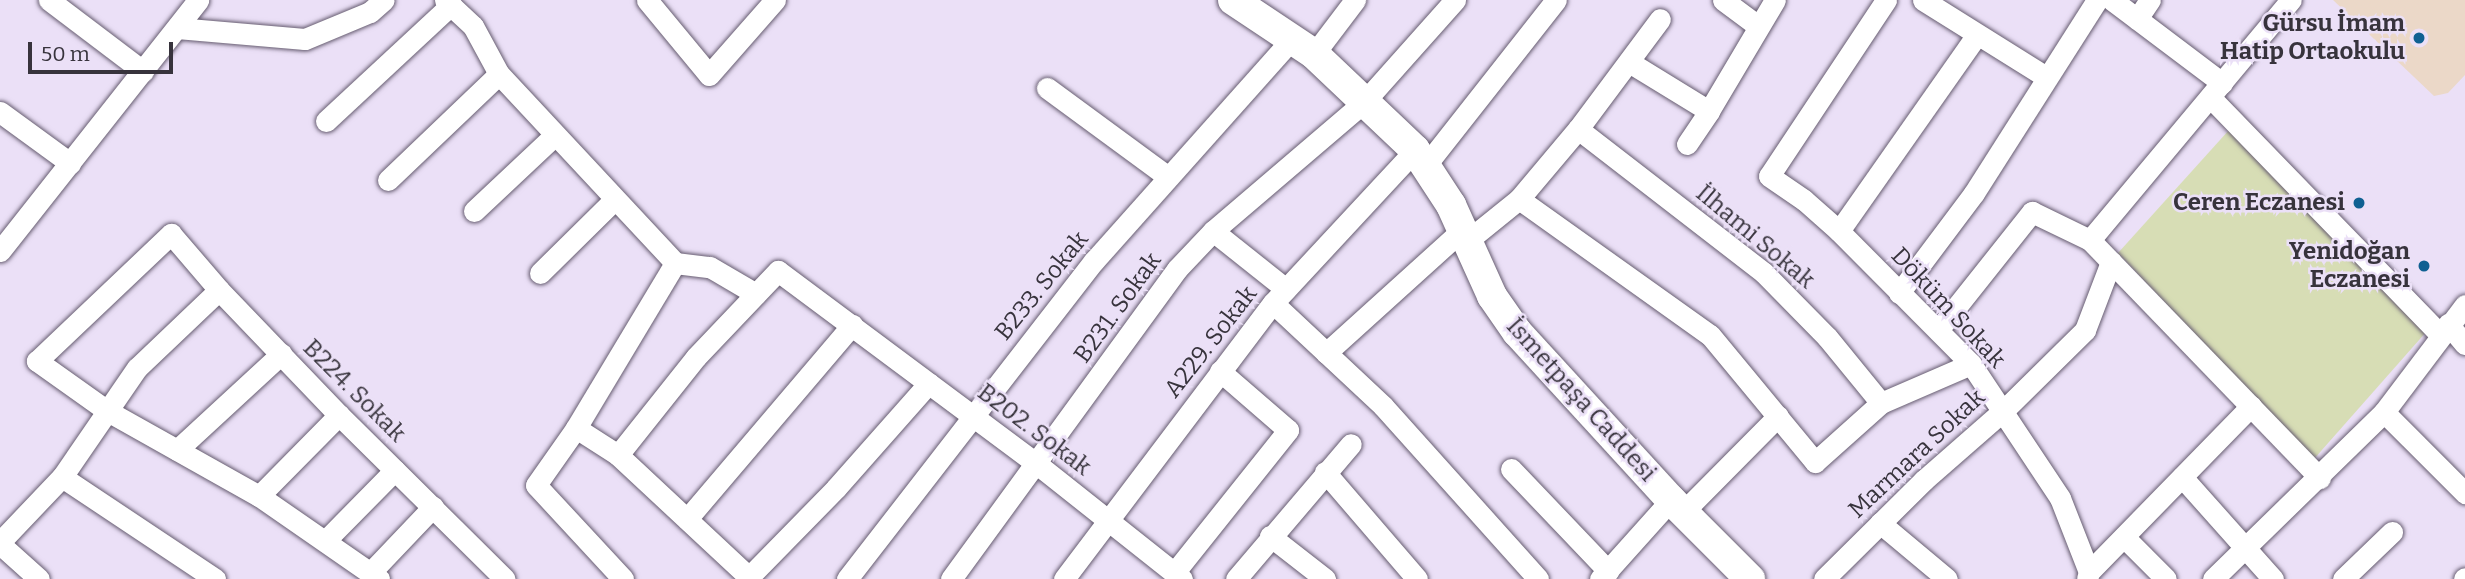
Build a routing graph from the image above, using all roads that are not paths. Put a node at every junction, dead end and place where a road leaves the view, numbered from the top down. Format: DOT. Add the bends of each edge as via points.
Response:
graph roads {
  1 [pos="49,0"];
  2 [pos="198,0"];
  3 [pos="384,0"];
  4 [pos="775,0"];
  5 [pos="1233,0"];
  6 [pos="1355,0"];
  7 [pos="1455,0"];
  8 [pos="1556,0"];
  9 [pos="1723,0"];
  10 [pos="1775,0"];
  11 [pos="1886,0"];
  12 [pos="1923,0"];
  13 [pos="2097,0"];
  14 [pos="2112,0"];
  15 [pos="2150,0"];
  16 [pos="2291,0"];
  17 [pos="650,1"];
  18 [pos="448,2"];
  19 [pos="1660,19"];
  20 [pos="2137,19"];
  21 [pos="1758,26"];
  22 [pos="177,28"];
  23 [pos="1977,35"];
  24 [pos="1303,46"];
  25 [pos="1629,62"];
  26 [pos="143,71"];
  27 [pos="499,74"];
  28 [pos="2046,77"];
  29 [pos="1047,88"];
  30 [pos="2216,90"];
  31 [pos="1364,102"];
  32 [pos="1709,111"];
  33 [pos="0,112"];
  34 [pos="326,121"];
  35 [pos="1578,129"];
  36 [pos="555,135"];
  37 [pos="1686,144"];
  38 [pos="1420,158"];
  39 [pos="70,163"];
  40 [pos="1168,177"];
  41 [pos="388,180"];
  42 [pos="615,199"];
  43 [pos="1519,199"];
  44 [pos="474,211"];
  45 [pos="1213,231"];
  46 [pos="1839,231"];
  47 [pos="1464,235"];
  48 [pos="2090,240"];
  49 [pos="0,251"];
  50 [pos="2111,262"];
  51 [pos="675,263"];
  52 [pos="540,273"];
  53 [pos="219,290"];
  54 [pos="1899,293"];
  55 [pos="756,294"];
  56 [pos="1280,296"];
  57 [pos="2465,304"];
  58 [pos="852,326"];
  59 [pos="2445,329"];
  60 [pos="1938,330"];
  61 [pos="2465,344"];
  62 [pos="1326,353"];
  63 [pos="281,354"];
  64 [pos="1971,364"];
  65 [pos="1220,371"];
  66 [pos="929,383"];
  67 [pos="1881,403"];
  68 [pos="2251,406"];
  69 [pos="106,410"];
  70 [pos="2004,410"];
  71 [pos="2384,412"];
  72 [pos="339,415"];
  73 [pos="971,415"];
  74 [pos="1778,416"];
  75 [pos="576,428"];
  76 [pos="1351,444"];
  77 [pos="177,450"];
  78 [pos="618,455"];
  79 [pos="1037,464"];
  80 [pos="1511,469"];
  81 [pos="395,470"];
  82 [pos="1325,472"];
  83 [pos="62,477"];
  84 [pos="2182,477"];
  85 [pos="2320,478"];
  86 [pos="2465,493"];
  87 [pos="259,496"];
  88 [pos="1677,506"];
  89 [pos="433,507"];
  90 [pos="687,519"];
  91 [pos="1109,522"];
  92 [pos="1880,523"];
  93 [pos="2392,532"];
  94 [pos="1270,536"];
  95 [pos="2124,537"];
  96 [pos="326,540"];
  97 [pos="0,543"];
  98 [pos="2245,548"];
  99 [pos="1736,574"];
  100 [pos="374,575"];
  101 [pos="1604,575"];
  102 [pos="206,576"];
  103 [pos="1178,576"];
  104 [pos="2088,576"];
  105 [pos="749,578"];
  106 [pos="39,579"];
  107 [pos="505,579"];
  108 [pos="623,579"];
  109 [pos="847,579"];
  110 [pos="951,579"];
  111 [pos="1064,579"];
  112 [pos="1236,579"];
  113 [pos="1325,579"];
  114 [pos="1418,579"];
  115 [pos="1538,579"];
  116 [pos="1824,579"];
  117 [pos="1947,579"];
  118 [pos="2166,579"];
  119 [pos="2213,579"];
  120 [pos="2273,579"];
  121 [pos="2343,579"];
  1 -- 26 [label="street"];
  2 -- 22 [label="street"];
  3 -- 22 [label="street" via="370,12 305,39"];
  4 -- 17 [label="street" via="709,75"];
  5 -- 24 [label="main road, İsmetpaşa Caddesi"];
  6 -- 24 [label="street, B233. Sokak"];
  7 -- 31 [label="street, B231. Sokak"];
  8 -- 38 [label="street, A229. Sokak"];
  9 -- 21 [label="street"];
  10 -- 21 [label="street"];
  11 -- 46 [label="street, Döküm Sokak" via="1769,176"];
  12 -- 23 [label="street"];
  13 -- 28 [label="street"];
  14 -- 20 [label="street"];
  15 -- 20 [label="street"];
  16 -- 30 [label="street"];
  18 -- 27 [label="street" via="473,26"];
  18 -- 34 [label="street"];
  19 -- 25 [label="street"];
  20 -- 30 [label="street"];
  21 -- 32 [label="street"];
  22 -- 26 [label="street"];
  23 -- 28 [label="street"];
  23 -- 46 [label="street"];
  24 -- 31 [label="main road, İsmetpaşa Caddesi"];
  24 -- 40 [label="street, B233. Sokak"];
  25 -- 32 [label="street"];
  25 -- 35 [label="street"];
  26 -- 39 [label="street"];
  27 -- 36 [label="street"];
  27 -- 41 [label="street"];
  28 -- 54 [label="street" via="1973,192"];
  29 -- 40 [label="street"];
  30 -- 48 [label="street"];
  30 -- 59 [label="street"];
  31 -- 38 [label="main road, İsmetpaşa Caddesi"];
  31 -- 45 [label="street, B231. Sokak"];
  32 -- 37 [label="street"];
  33 -- 39 [label="street"];
  35 -- 43 [label="street"];
  35 -- 67 [label="street, İlhami Sokak" via="1764,273 1827,337"];
  36 -- 42 [label="street"];
  36 -- 44 [label="street"];
  38 -- 47 [label="main road, İsmetpaşa Caddesi" via="1451,205"];
  38 -- 56 [label="street, A229. Sokak"];
  39 -- 49 [label="street"];
  40 -- 73 [label="street, B233. Sokak"];
  42 -- 51 [label="street"];
  42 -- 52 [label="street"];
  43 -- 47 [label="street"];
  43 -- 74 [label="street" via="1710,335"];
  45 -- 56 [label="street"];
  45 -- 79 [label="street, B231. Sokak" via="1177,269"];
  46 -- 54 [label="street, Döküm Sokak"];
  47 -- 62 [label="street"];
  47 -- 88 [label="main road, İsmetpaşa Caddesi" via="1492,296 1517,332"];
  48 -- 50 [label="street"];
  48 -- 60 [label="street" via="2032,212"];
  50 -- 68 [label="street"];
  50 -- 70 [label="street, Marmara Sokak" via="2085,330"];
  51 -- 55 [label="street" via="710,267"];
  51 -- 75 [label="street"];
  53 -- 63 [label="street, B224. Sokak"];
  53 -- 69 [label="street" via="137,368"];
  53 -- 69 [label="street, B224. Sokak" via="171,234 37,361"];
  54 -- 60 [label="street, Döküm Sokak"];
  55 -- 58 [label="street, B202. Sokak" via="778,271"];
  55 -- 78 [label="street" via="696,357"];
  56 -- 62 [label="street"];
  56 -- 65 [label="street, A229. Sokak"];
  57 -- 59 [label="street"];
  58 -- 66 [label="street, B202. Sokak"];
  58 -- 90 [label="street"];
  59 -- 61 [label="street"];
  59 -- 71 [label="street"];
  60 -- 64 [label="street, Döküm Sokak"];
  62 -- 115 [label="street" via="1383,406"];
  63 -- 72 [label="street, B224. Sokak"];
  63 -- 77 [label="street"];
  64 -- 67 [label="street"];
  64 -- 70 [label="street, Döküm Sokak"];
  65 -- 91 [label="street, A229. Sokak"];
  65 -- 103 [label="street" via="1288,430"];
  66 -- 73 [label="street, B202. Sokak"];
  66 -- 105 [label="street"];
  67 -- 74 [label="street" via="1815,462"];
  68 -- 84 [label="street"];
  68 -- 85 [label="street"];
  69 -- 77 [label="street"];
  69 -- 83 [label="street"];
  70 -- 92 [label="street, Marmara Sokak"];
  70 -- 104 [label="street, Döküm Sokak" via="2060,498"];
  71 -- 85 [label="street"];
  71 -- 86 [label="street"];
  72 -- 81 [label="street, B224. Sokak"];
  72 -- 87 [label="street"];
  73 -- 79 [label="street, B202. Sokak"];
  73 -- 109 [label="street, B233. Sokak"];
  74 -- 88 [label="street"];
  75 -- 78 [label="street"];
  75 -- 108 [label="street" via="536,485"];
  76 -- 82 [label="street"];
  77 -- 87 [label="street"];
  78 -- 90 [label="street"];
  79 -- 91 [label="street, B202. Sokak"];
  79 -- 110 [label="street, B231. Sokak"];
  80 -- 101 [label="street"];
  81 -- 89 [label="street, B224. Sokak"];
  81 -- 96 [label="street"];
  82 -- 94 [label="street"];
  82 -- 114 [label="street"];
  83 -- 97 [label="street"];
  83 -- 102 [label="street"];
  84 -- 95 [label="street"];
  84 -- 98 [label="street"];
  85 -- 98 [label="street"];
  87 -- 96 [label="street"];
  88 -- 99 [label="main road, İsmetpaşa Caddesi"];
  88 -- 101 [label="street"];
  89 -- 100 [label="street"];
  89 -- 107 [label="street, B224. Sokak"];
  90 -- 105 [label="street"];
  91 -- 103 [label="street, B202. Sokak"];
  91 -- 111 [label="street, A229. Sokak"];
  92 -- 116 [label="street, Marmara Sokak"];
  92 -- 117 [label="street"];
  93 -- 121 [label="street"];
  94 -- 112 [label="street"];
  94 -- 113 [label="street"];
  95 -- 104 [label="street"];
  95 -- 118 [label="street"];
  96 -- 100 [label="street"];
  97 -- 106 [label="street"];
  98 -- 119 [label="street"];
  98 -- 120 [label="street"];
}
